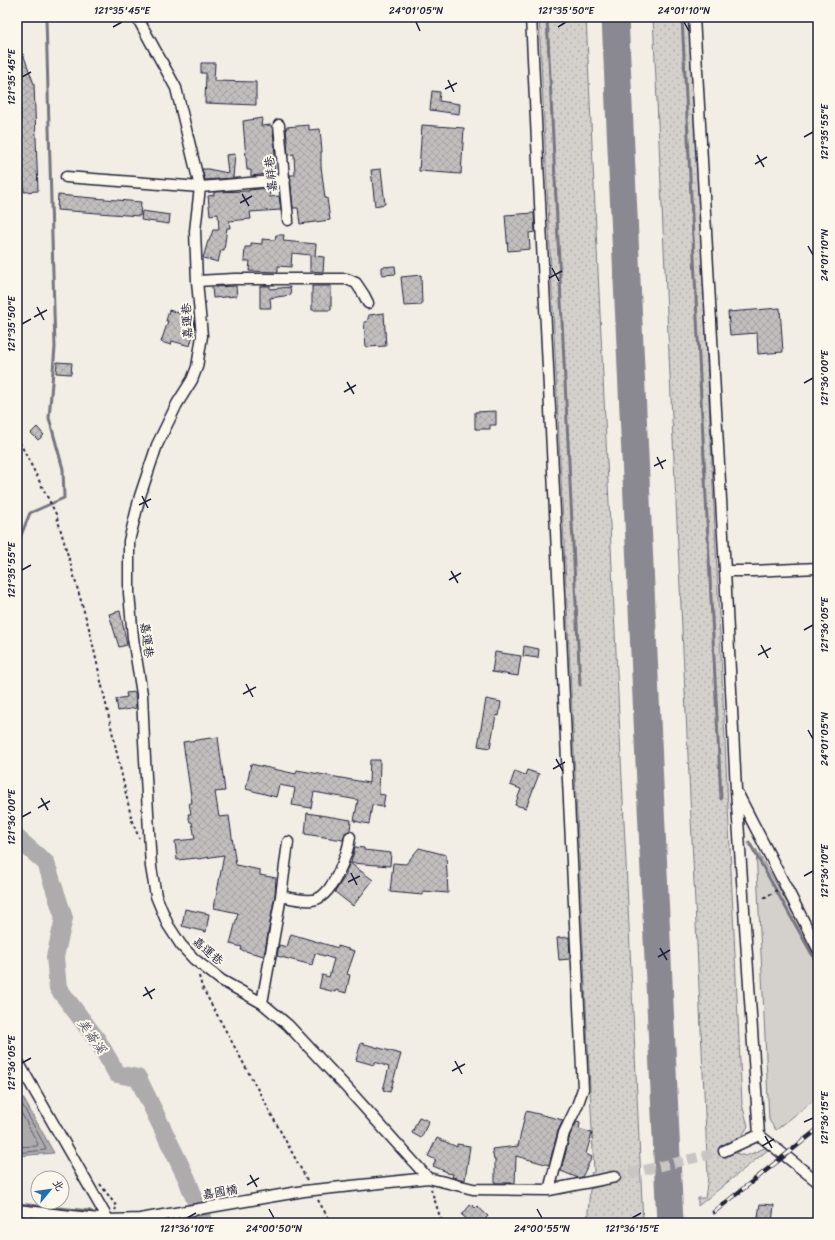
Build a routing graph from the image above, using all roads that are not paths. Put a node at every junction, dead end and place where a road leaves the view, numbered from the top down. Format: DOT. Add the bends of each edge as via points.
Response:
graph roads {
  1 [pos="137,17"];
  2 [pos="531,17"];
  3 [pos="694,17"];
  4 [pos="279,125"];
  5 [pos="66,177"];
  6 [pos="285,180"];
  7 [pos="200,187"];
  8 [pos="288,220"];
  9 [pos="197,281"];
  10 [pos="368,303"];
  11 [pos="818,568"];
  12 [pos="725,571"];
  13 [pos="736,790"];
  14 [pos="350,837"];
  15 [pos="288,842"];
  16 [pos="281,896"];
  17 [pos="818,949"];
  18 [pos="262,1003"];
  19 [pos="17,1060"];
  20 [pos="759,1135"];
  21 [pos="724,1151"];
  22 [pos="615,1177"];
  23 [pos="428,1178"];
  24 [pos="818,1182"];
  25 [pos="549,1190"];
  26 [pos="17,1210"];
  27 [pos="109,1221"];
  1 -- 7 [label="street, 嘉運巷" via="176,88"];
  2 -- 25 [label="street" via="582,1089 564,1133"];
  3 -- 12 [label="street"];
  4 -- 6 [label="street, 嘉祥巷"];
  5 -- 7 [label="street"];
  6 -- 7 [label="street"];
  6 -- 8 [label="street, 嘉祥巷"];
  7 -- 9 [label="street, 嘉運巷" via="195,231"];
  9 -- 10 [label="street" via="347,279 356,283"];
  9 -- 18 [label="street, 嘉運巷" via="202,336 197,367 157,445 140,496 129,541 129,593 142,694 151,867 156,896 180,945 221,980"];
  11 -- 12 [label="street"];
  12 -- 13 [label="street"];
  13 -- 17 [label="street"];
  13 -- 20 [label="street"];
  14 -- 16 [label="street" via="342,867 332,885 320,897 313,900"];
  15 -- 16 [label="street"];
  16 -- 18 [label="street"];
  18 -- 23 [label="street, 嘉運巷" via="288,1025"];
  19 -- 27 [label="street"];
  20 -- 21 [label="street"];
  20 -- 24 [label="street"];
  22 -- 25 [label="street"];
  23 -- 25 [label="street" via="473,1189"];
  23 -- 27 [label="street, 嘉國橋" via="308,1191 140,1219"];
  26 -- 27 [label="street, 嘉國橋"];
}
